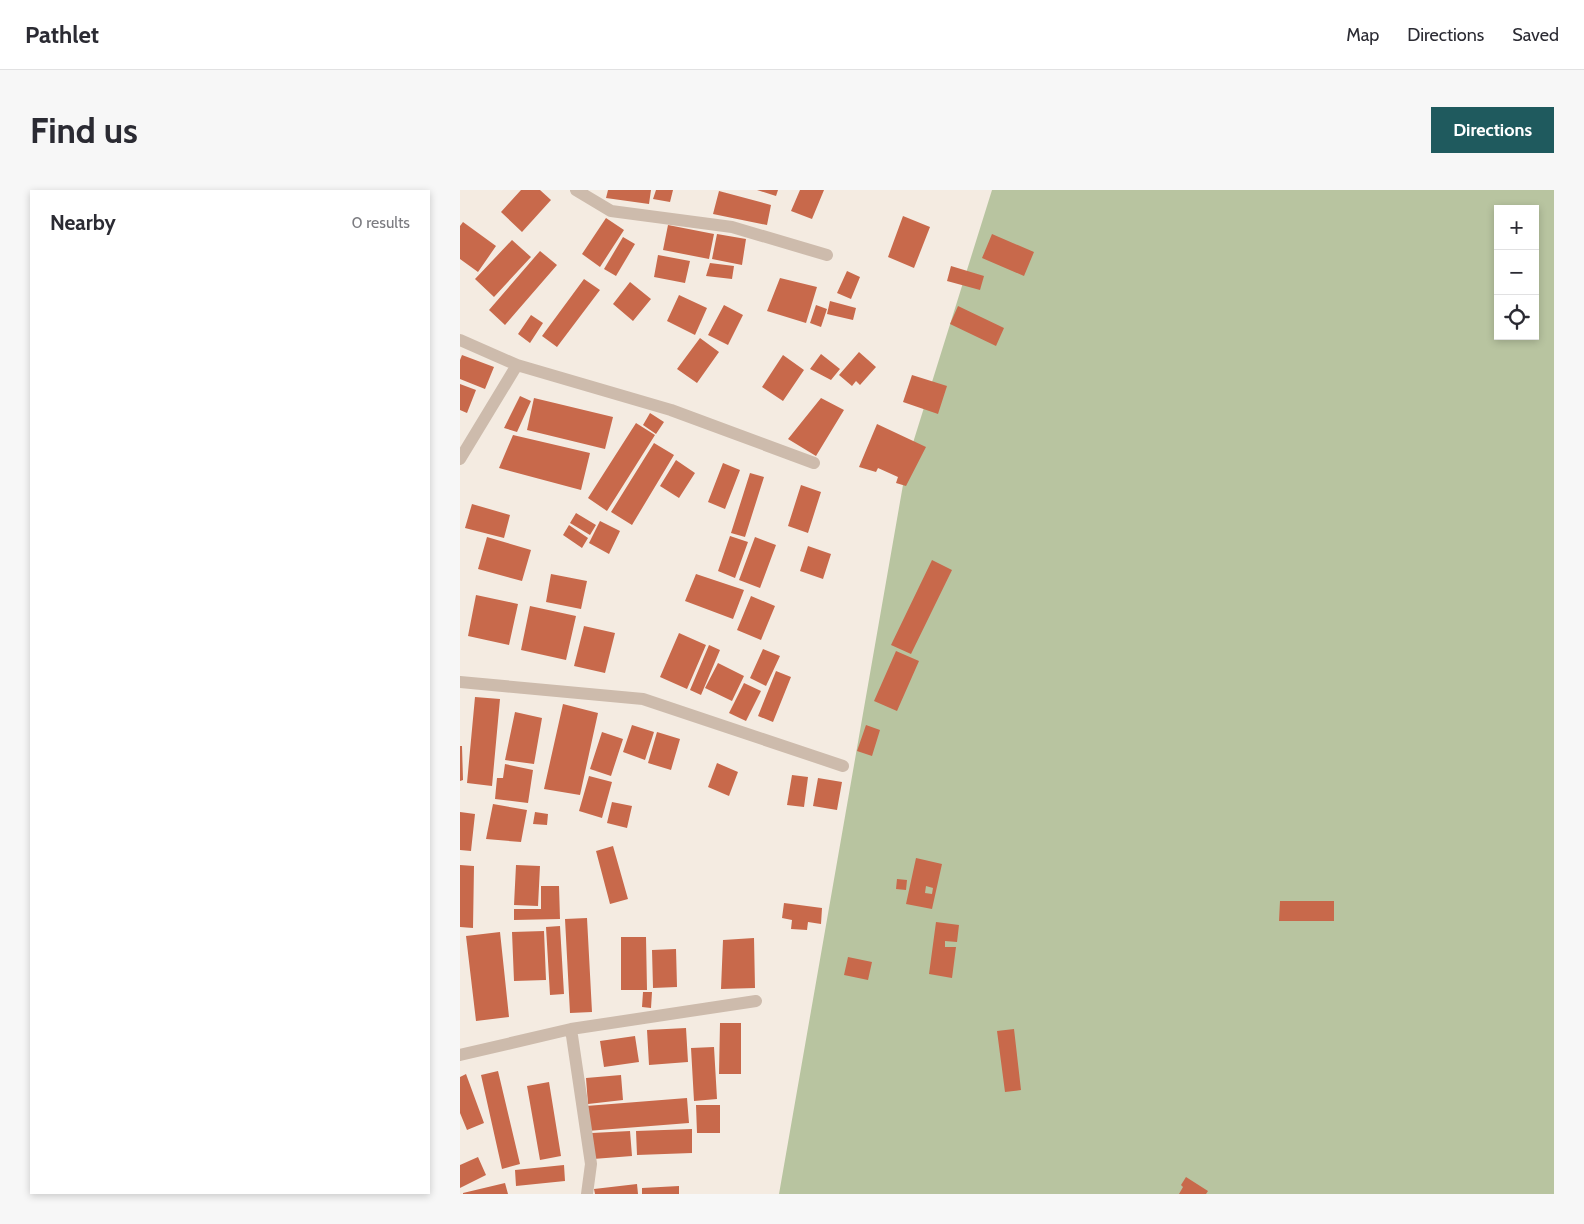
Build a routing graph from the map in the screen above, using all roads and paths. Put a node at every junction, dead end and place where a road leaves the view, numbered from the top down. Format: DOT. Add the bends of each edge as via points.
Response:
graph roads {
  1 [pos="576,190"];
  2 [pos="827,255"];
  3 [pos="460,340"];
  4 [pos="517,366"];
  5 [pos="460,459"];
  6 [pos="814,462"];
  7 [pos="460,682"];
  8 [pos="843,766"];
  9 [pos="756,1001"];
  10 [pos="572,1029"];
  11 [pos="460,1055"];
  12 [pos="587,1194"];
  1 -- 2 [label="street" via="612,212 732,227"];
  3 -- 4 [label="street"];
  4 -- 5 [label="street"];
  4 -- 6 [label="street" via="671,410"];
  7 -- 8 [label="street" via="643,698"];
  9 -- 10 [label="street"];
  10 -- 11 [label="street"];
  10 -- 12 [label="street" via="591,1164"];
}
